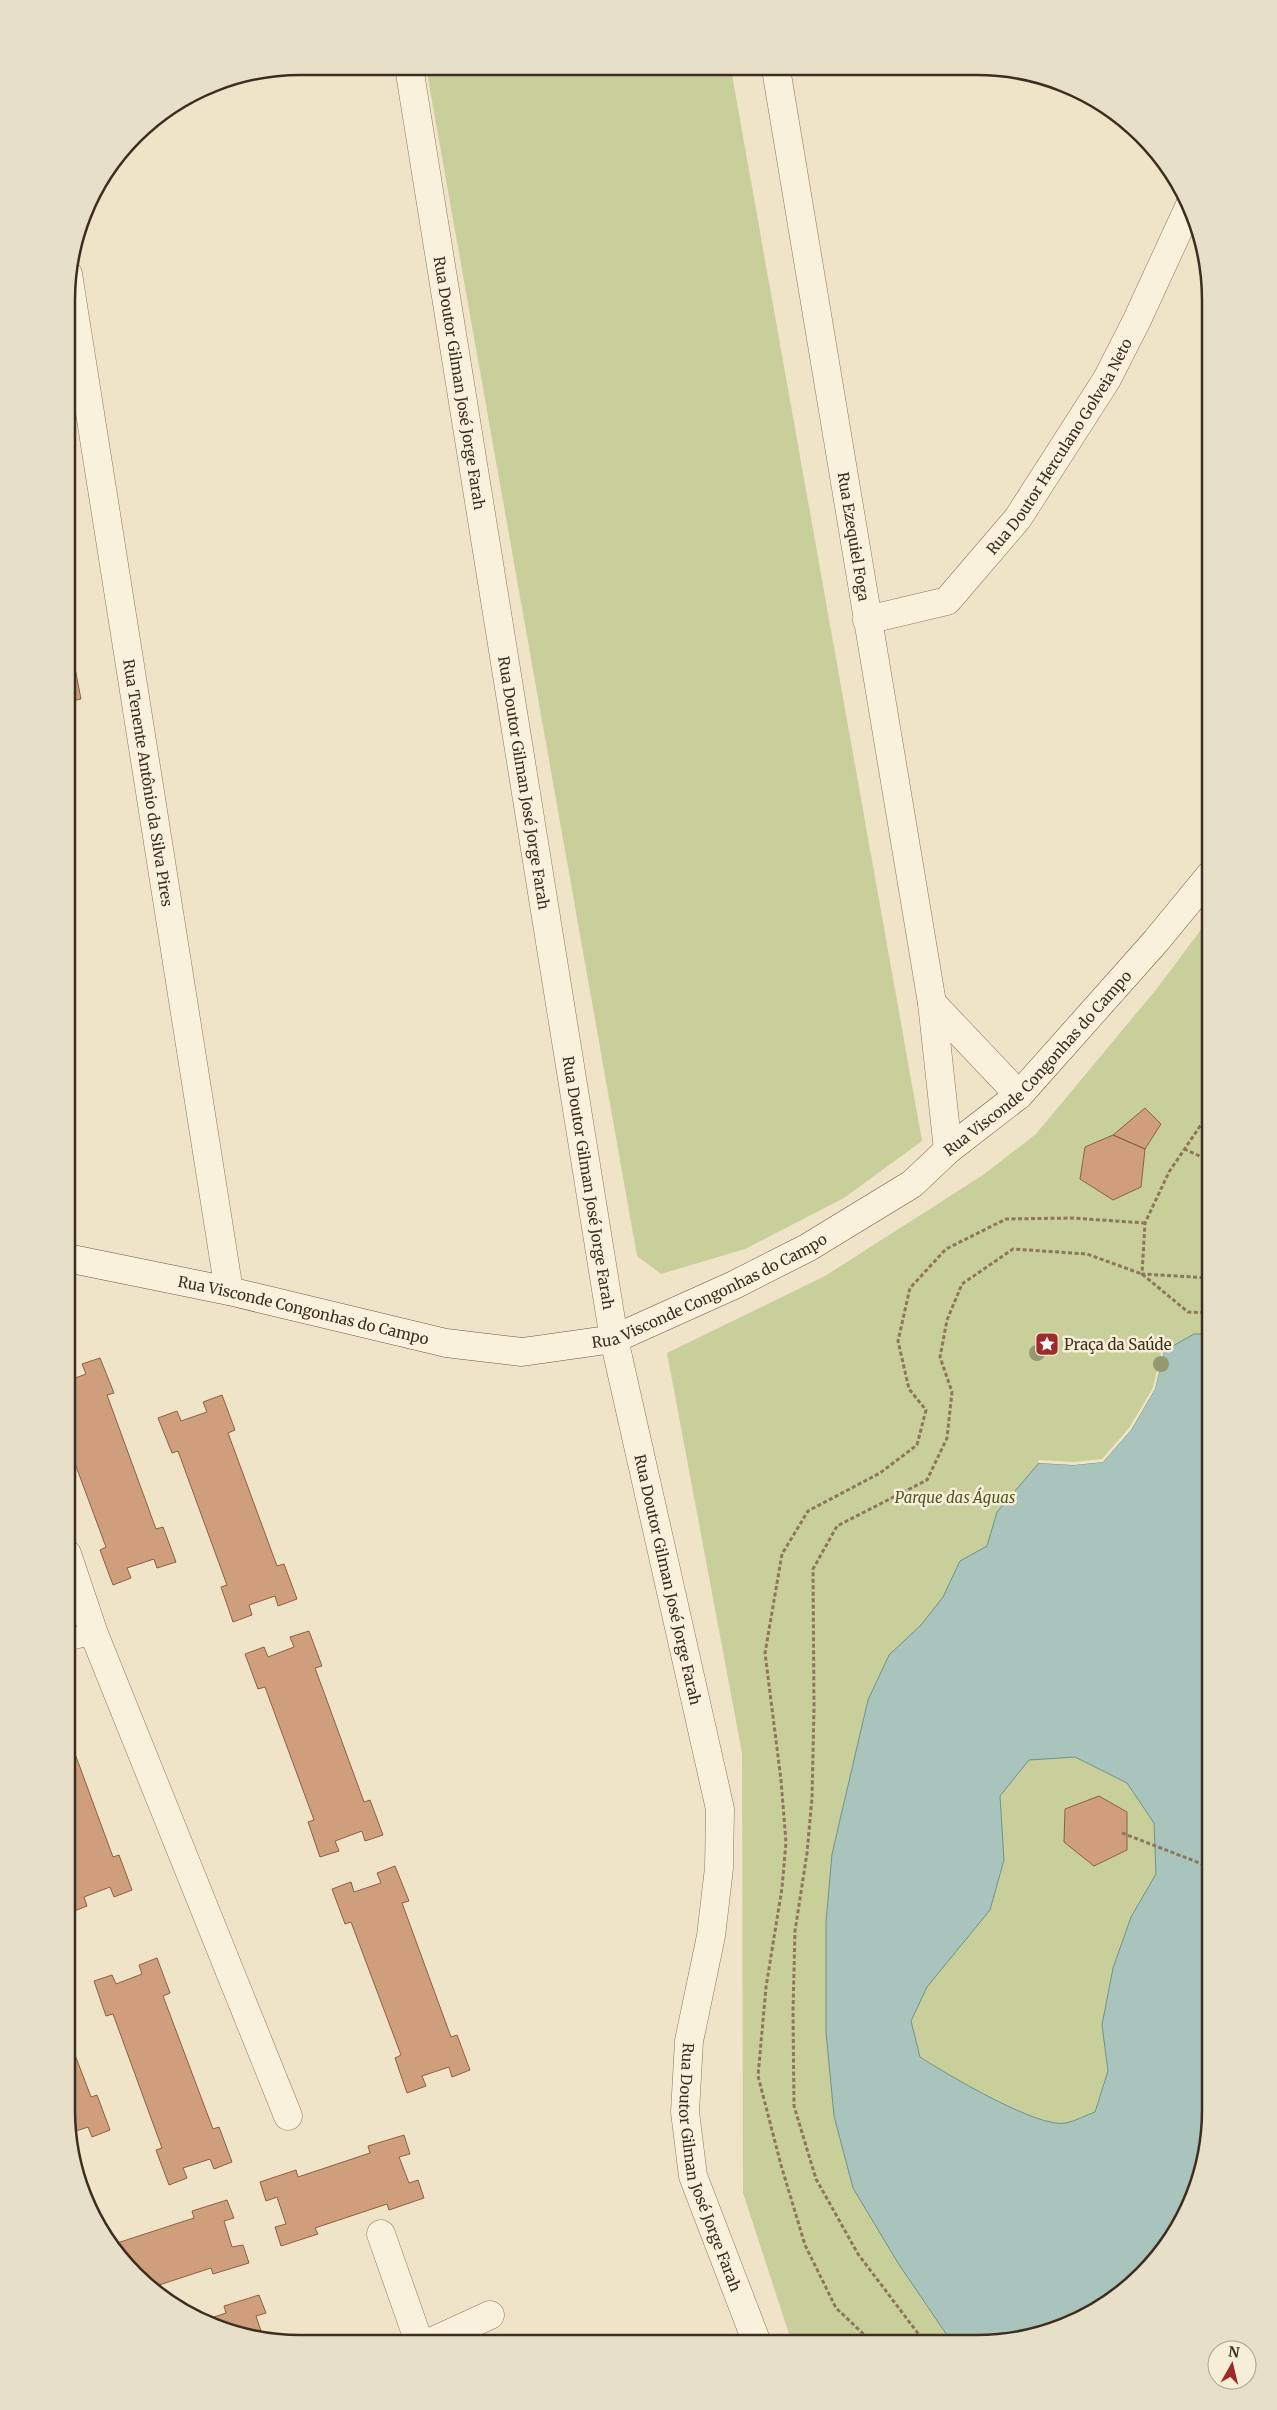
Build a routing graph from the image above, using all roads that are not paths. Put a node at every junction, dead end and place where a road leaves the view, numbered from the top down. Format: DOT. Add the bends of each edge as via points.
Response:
graph roads {
  1 [pos="410,75"];
  2 [pos="777,75"];
  3 [pos="1185,215"];
  4 [pos="75,318"];
  5 [pos="867,620"];
  6 [pos="1202,885"];
  7 [pos="932,1003"];
  8 [pos="1019,1095"];
  9 [pos="948,1150"];
  10 [pos="75,1260"];
  11 [pos="229,1291"];
  12 [pos="614,1339"];
  13 [pos="75,1578"];
  14 [pos="94,1634"];
  15 [pos="75,1638"];
  16 [pos="288,2116"];
  17 [pos="381,2234"];
  18 [pos="490,2315"];
  19 [pos="417,2335"];
  20 [pos="446,2335"];
  21 [pos="755,2335"];
  1 -- 12 [label="street, Rua Doutor Gilman José Jorge Farah"];
  2 -- 5 [label="street, Rua Ezequiel Foga"];
  3 -- 5 [label="street, Rua Doutor Herculano Golveia Neto" via="1107,379 1018,518 946,601"];
  4 -- 11 [label="street, Rua Tenente Antônio da Silva Pires"];
  5 -- 7 [label="street, Rua Ezequiel Foga"];
  6 -- 8 [label="street, Rua Visconde Congonhas do Campo"];
  7 -- 8 [label="street"];
  7 -- 9 [label="street, Rua Ezequiel Foga"];
  8 -- 9 [label="street, Rua Visconde Congonhas do Campo"];
  9 -- 12 [label="street, Rua Visconde Congonhas do Campo" via="912,1184 807,1248"];
  10 -- 11 [label="street, Rua Visconde Congonhas do Campo"];
  11 -- 12 [label="street, Rua Visconde Congonhas do Campo" via="446,1343 522,1352"];
  12 -- 21 [label="street, Rua Doutor Gilman José Jorge Farah" via="720,1809 720,1868 711,1936 689,2041 685,2112 693,2176"];
  13 -- 14 [label="street"];
  14 -- 15 [label="lane"];
  14 -- 16 [label="street"];
  17 -- 19 [label="street"];
  18 -- 20 [label="street"];
}
